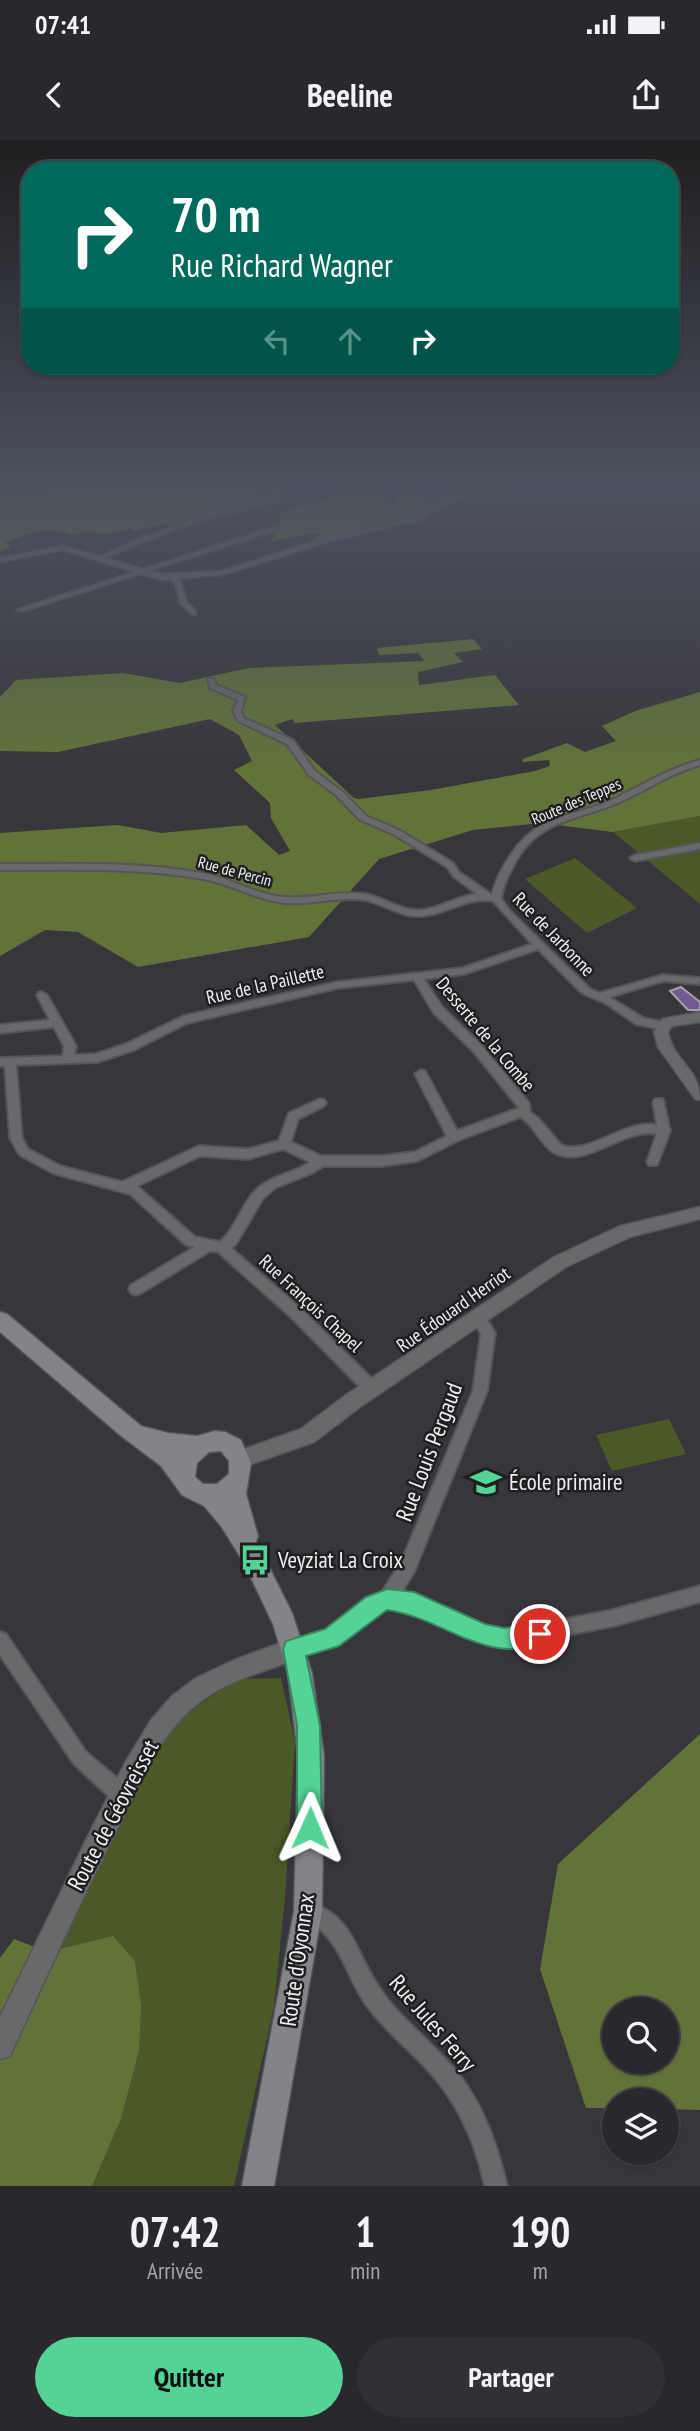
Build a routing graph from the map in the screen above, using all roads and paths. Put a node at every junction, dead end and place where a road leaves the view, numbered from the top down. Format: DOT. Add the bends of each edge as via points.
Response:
graph roads {
  1 [pos="115,581"];
  2 [pos="176,581"];
  3 [pos="20,610"];
  4 [pos="194,613"];
  5 [pos="211,681"];
  6 [pos="700,762"];
  7 [pos="700,846"];
  8 [pos="635,859"];
  9 [pos="0,867"];
  10 [pos="484,895"];
  11 [pos="496,899"];
  12 [pos="541,946"];
  13 [pos="418,978"];
  14 [pos="700,981"];
  15 [pos="700,987"];
  16 [pos="42,995"];
  17 [pos="598,997"];
  18 [pos="700,1017"];
  19 [pos="56,1023"];
  20 [pos="664,1026"];
  21 [pos="0,1029"];
  22 [pos="68,1060"];
  23 [pos="5,1062"];
  24 [pos="421,1074"];
  25 [pos="700,1095"];
  26 [pos="6,1100"];
  27 [pos="659,1102"];
  28 [pos="320,1104"];
  29 [pos="524,1113"];
  30 [pos="664,1131"];
  31 [pos="455,1137"];
  32 [pos="284,1144"];
  33 [pos="320,1161"];
  34 [pos="653,1162"];
  35 [pos="125,1186"];
  36 [pos="700,1213"];
  37 [pos="207,1246"];
  38 [pos="222,1248"];
  39 [pos="136,1289"];
  40 [pos="478,1316"];
  41 [pos="0,1320"];
  42 [pos="372,1389"];
  43 [pos="131,1431"];
  44 [pos="197,1446"];
  45 [pos="239,1469"];
  46 [pos="184,1478"];
  47 [pos="210,1496"];
  48 [pos="251,1553"];
  49 [pos="700,1594"];
  50 [pos="387,1600"];
  51 [pos="0,1640"];
  52 [pos="294,1649"];
  53 [pos="122,1794"];
  54 [pos="308,1910"];
  55 [pos="0,2046"];
  56 [pos="258,2186"];
  57 [pos="496,2186"];
  1 -- 3 [label="street"];
  2 -- 4 [label="street" via="183,603"];
  5 -- 10 [label="street" via="242,699 237,711 240,719 290,742 312,773 363,818 450,864"];
  6 -- 11 [label="street, Route des Teppes" via="530,835 502,876"];
  7 -- 8 [label="street"];
  9 -- 10 [label="street, Rue de Percin" via="101,867 198,875 275,898 367,897 421,913"];
  10 -- 11 [label="street"];
  11 -- 12 [label="street, Rue de Jarbonne"];
  12 -- 13 [label="street, Rue de la Paillette" via="474,969"];
  12 -- 17 [label="street, Rue de Jarbonne" via="586,991"];
  13 -- 22 [label="street, Rue de la Paillette" via="338,985 184,1020 118,1052"];
  13 -- 29 [label="street, Desserte de la Combe" via="438,1010 477,1048 524,1106"];
  14 -- 15 [label="street"];
  14 -- 17 [label="street" via="663,978"];
  16 -- 19 [label="street"];
  17 -- 20 [label="street, Rue de Jarbonne" via="640,1021"];
  18 -- 20 [label="street"];
  19 -- 21 [label="street"];
  19 -- 22 [label="street" via="70,1046"];
  20 -- 25 [label="street" via="663,1044"];
  22 -- 23 [label="street, Rue de la Paillette"];
  23 -- 26 [label="street"];
  24 -- 31 [label="street"];
  26 -- 35 [label="street" via="24,1152 57,1170"];
  27 -- 30 [label="street"];
  28 -- 32 [label="street" via="293,1116"];
  29 -- 30 [label="street" via="550,1144 574,1152 624,1132"];
  29 -- 31 [label="street"];
  30 -- 34 [label="street"];
  31 -- 33 [label="street" via="416,1156"];
  32 -- 33 [label="street"];
  32 -- 35 [label="street" via="248,1154 199,1151"];
  33 -- 38 [label="street" via="259,1195"];
  35 -- 37 [label="street" via="142,1195 184,1237"];
  36 -- 40 [label="street, Rue Édouard Herriot" via="608,1238 560,1262"];
  37 -- 38 [label="street"];
  37 -- 39 [label="street"];
  38 -- 42 [label="street, Rue François Chapel" via="296,1312"];
  40 -- 42 [label="street, Rue Édouard Herriot"];
  40 -- 50 [label="street, Rue Louis Pergaud" via="487,1328 480,1391 408,1566"];
  41 -- 43 [label="main road"];
  42 -- 45 [label="street, Rue Édouard Herriot" via="307,1436"];
  43 -- 44 [label="main road" via="168,1443"];
  43 -- 46 [label="main road" via="174,1464"];
  44 -- 45 [label="main road" via="223,1442 236,1452"];
  44 -- 46 [label="main road" via="185,1460"];
  45 -- 47 [label="main road" via="226,1491"];
  45 -- 48 [label="main road" via="235,1494"];
  46 -- 47 [label="main road" via="194,1491"];
  47 -- 48 [label="main road"];
  48 -- 52 [label="main road, Route d'Oyonnax"];
  49 -- 50 [label="street" via="613,1618 504,1639 464,1629 414,1603"];
  50 -- 52 [label="street" via="331,1638"];
  51 -- 53 [label="street" via="80,1758"];
  52 -- 53 [label="street, Route de Géovreisset" via="221,1677 180,1703 152,1740"];
  52 -- 54 [label="main road, Route d'Oyonnax" via="311,1756"];
  53 -- 55 [label="street, Route de Géovreisset"];
  54 -- 56 [label="main road, Route d'Oyonnax"];
  54 -- 57 [label="street, Rue Jules Ferry" via="327,1919 373,1998 463,2098 480,2128"];
}
